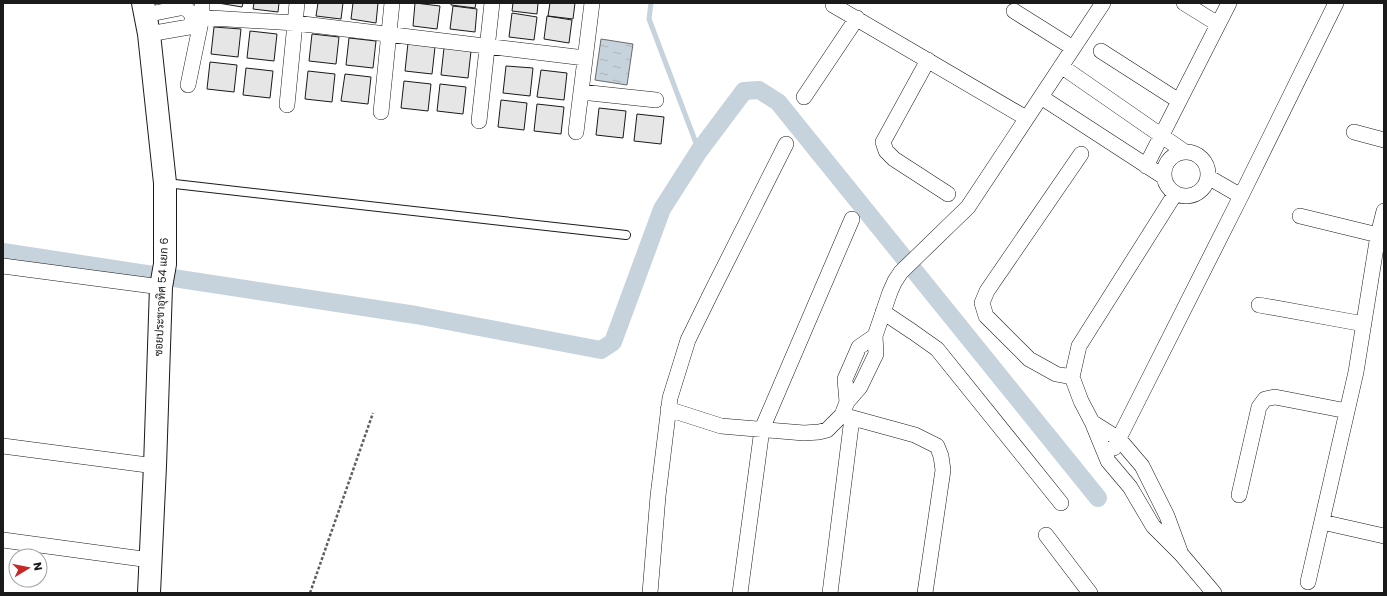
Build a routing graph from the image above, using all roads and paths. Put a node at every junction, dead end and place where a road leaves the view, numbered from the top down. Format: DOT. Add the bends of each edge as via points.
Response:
graph roads {
  1 [pos="297,3"];
  2 [pos="392,3"];
  3 [pos="492,3"];
  4 [pos="592,3"];
  5 [pos="1102,3"];
  6 [pos="1184,3"];
  7 [pos="1229,3"];
  8 [pos="1336,3"];
  9 [pos="833,5"];
  10 [pos="1014,11"];
  11 [pos="199,12"];
  12 [pos="146,17"];
  13 [pos="857,18"];
  14 [pos="295,23"];
  15 [pos="1218,24"];
  16 [pos="389,34"];
  17 [pos="487,46"];
  18 [pos="1073,48"];
  19 [pos="1101,51"];
  20 [pos="585,58"];
  21 [pos="928,60"];
  22 [pos="1061,66"];
  23 [pos="188,85"];
  24 [pos="581,92"];
  25 [pos="804,97"];
  26 [pos="1041,97"];
  27 [pos="656,100"];
  28 [pos="1179,101"];
  29 [pos="287,105"];
  30 [pos="381,112"];
  31 [pos="1026,118"];
  32 [pos="479,121"];
  33 [pos="576,132"];
  34 [pos="1354,132"];
  35 [pos="1162,135"];
  36 [pos="1384,140"];
  37 [pos="786,144"];
  38 [pos="1185,152"];
  39 [pos="1081,154"];
  40 [pos="1146,166"];
  41 [pos="1164,177"];
  42 [pos="1208,177"];
  43 [pos="165,183"];
  44 [pos="948,194"];
  45 [pos="1175,194"];
  46 [pos="1241,196"];
  47 [pos="1384,211"];
  48 [pos="1300,216"];
  49 [pos="852,219"];
  50 [pos="626,235"];
  51 [pos="1378,235"];
  52 [pos="3,266"];
  53 [pos="161,288"];
  54 [pos="1259,305"];
  55 [pos="883,312"];
  56 [pos="1364,324"];
  57 [pos="1072,377"];
  58 [pos="668,409"];
  59 [pos="847,411"];
  60 [pos="1347,411"];
  61 [pos="373,413"];
  62 [pos="1092,422"];
  63 [pos="762,430"];
  64 [pos="1119,439"];
  65 [pos="3,446"];
  66 [pos="1108,461"];
  67 [pos="155,466"];
  68 [pos="1239,495"];
  69 [pos="1061,503"];
  70 [pos="1322,522"];
  71 [pos="1046,535"];
  72 [pos="1384,536"];
  73 [pos="3,540"];
  74 [pos="1181,554"];
  75 [pos="150,560"];
  76 [pos="1308,582"];
  77 [pos="149,593"];
  78 [pos="310,593"];
  79 [pos="650,593"];
  80 [pos="740,593"];
  81 [pos="830,593"];
  82 [pos="925,593"];
  83 [pos="1090,593"];
  84 [pos="1214,593"];
  1 -- 14 [label="street"];
  2 -- 16 [label="street"];
  3 -- 17 [label="street"];
  4 -- 20 [label="street"];
  5 -- 18 [label="street"];
  6 -- 15 [label="street"];
  7 -- 15 [label="street"];
  8 -- 46 [label="street"];
  9 -- 13 [label="street"];
  10 -- 18 [label="street"];
  11 -- 12 [label="street" via="185,7"];
  11 -- 12 [label="street" via="189,27"];
  11 -- 14 [label="street"];
  11 -- 23 [label="street"];
  12 -- 43 [label="street, ซอยประชาอุทิศ 54 แยก 6"];
  13 -- 21 [label="street"];
  13 -- 25 [label="street"];
  14 -- 16 [label="street"];
  14 -- 29 [label="street"];
  15 -- 28 [label="street"];
  16 -- 17 [label="street"];
  16 -- 30 [label="street"];
  17 -- 20 [label="street"];
  17 -- 32 [label="street"];
  18 -- 22 [label="street"];
  19 -- 28 [label="street"];
  20 -- 24 [label="street"];
  21 -- 31 [label="street"];
  21 -- 44 [label="street" via="883,142 886,151 894,158"];
  22 -- 26 [label="street"];
  22 -- 35 [label="street"];
  24 -- 27 [label="street"];
  24 -- 33 [label="street"];
  26 -- 31 [label="street"];
  26 -- 40 [label="street"];
  28 -- 35 [label="street"];
  31 -- 55 [label="street" via="968,207 894,281"];
  34 -- 36 [label="street"];
  35 -- 38 [label="street"];
  35 -- 40 [label="street"];
  37 -- 58 [label="street" via="688,340"];
  38 -- 41 [label="street" via="1171,157 1164,170"];
  38 -- 42 [label="street" via="1200,156 1208,169"];
  39 -- 57 [label="street" via="987,291 982,303 986,316 1029,359 1056,374"];
  40 -- 41 [label="street"];
  41 -- 45 [label="street" via="1166,184"];
  42 -- 45 [label="street" via="1202,190 1196,194 1189,197"];
  42 -- 46 [label="street"];
  43 -- 50 [label="lane"];
  43 -- 53 [label="street, ซอยประชาอุทิศ 54 แยก 6" via="165,264"];
  45 -- 57 [label="street" via="1079,346"];
  46 -- 64 [label="street"];
  47 -- 51 [label="street"];
  48 -- 51 [label="street"];
  49 -- 63 [label="street"];
  51 -- 56 [label="street"];
  52 -- 53 [label="street"];
  53 -- 67 [label="street, ซอยประชาอุทิศ 54 แยก 6"];
  54 -- 56 [label="street"];
  55 -- 59 [label="street" via="875,336 859,347 845,379"];
  55 -- 69 [label="street" via="936,349"];
  56 -- 60 [label="street"];
  57 -- 62 [label="street"];
  58 -- 63 [label="street" via="720,426"];
  58 -- 79 [label="street"];
  59 -- 63 [label="street" via="827,430 819,432"];
  59 -- 81 [label="street"];
  59 -- 82 [label="street" via="915,435 937,446 943,470"];
  60 -- 68 [label="street" via="1275,397 1265,399 1259,407"];
  60 -- 70 [label="street"];
  61 -- 78 [label="path"];
  62 -- 64 [label="street"];
  62 -- 66 [label="street"];
  63 -- 80 [label="street"];
  64 -- 66 [label="street"];
  64 -- 74 [label="street" via="1142,466 1167,516"];
  65 -- 67 [label="street"];
  66 -- 74 [label="street" via="1130,487 1153,526"];
  67 -- 75 [label="street, ซอยประชาอุทิศ 54 แยก 6"];
  70 -- 72 [label="street"];
  70 -- 76 [label="street"];
  71 -- 83 [label="street"];
  73 -- 75 [label="street"];
  74 -- 84 [label="street"];
  75 -- 77 [label="street, ซอยประชาอุทิศ 54 แยก 6"];
}
